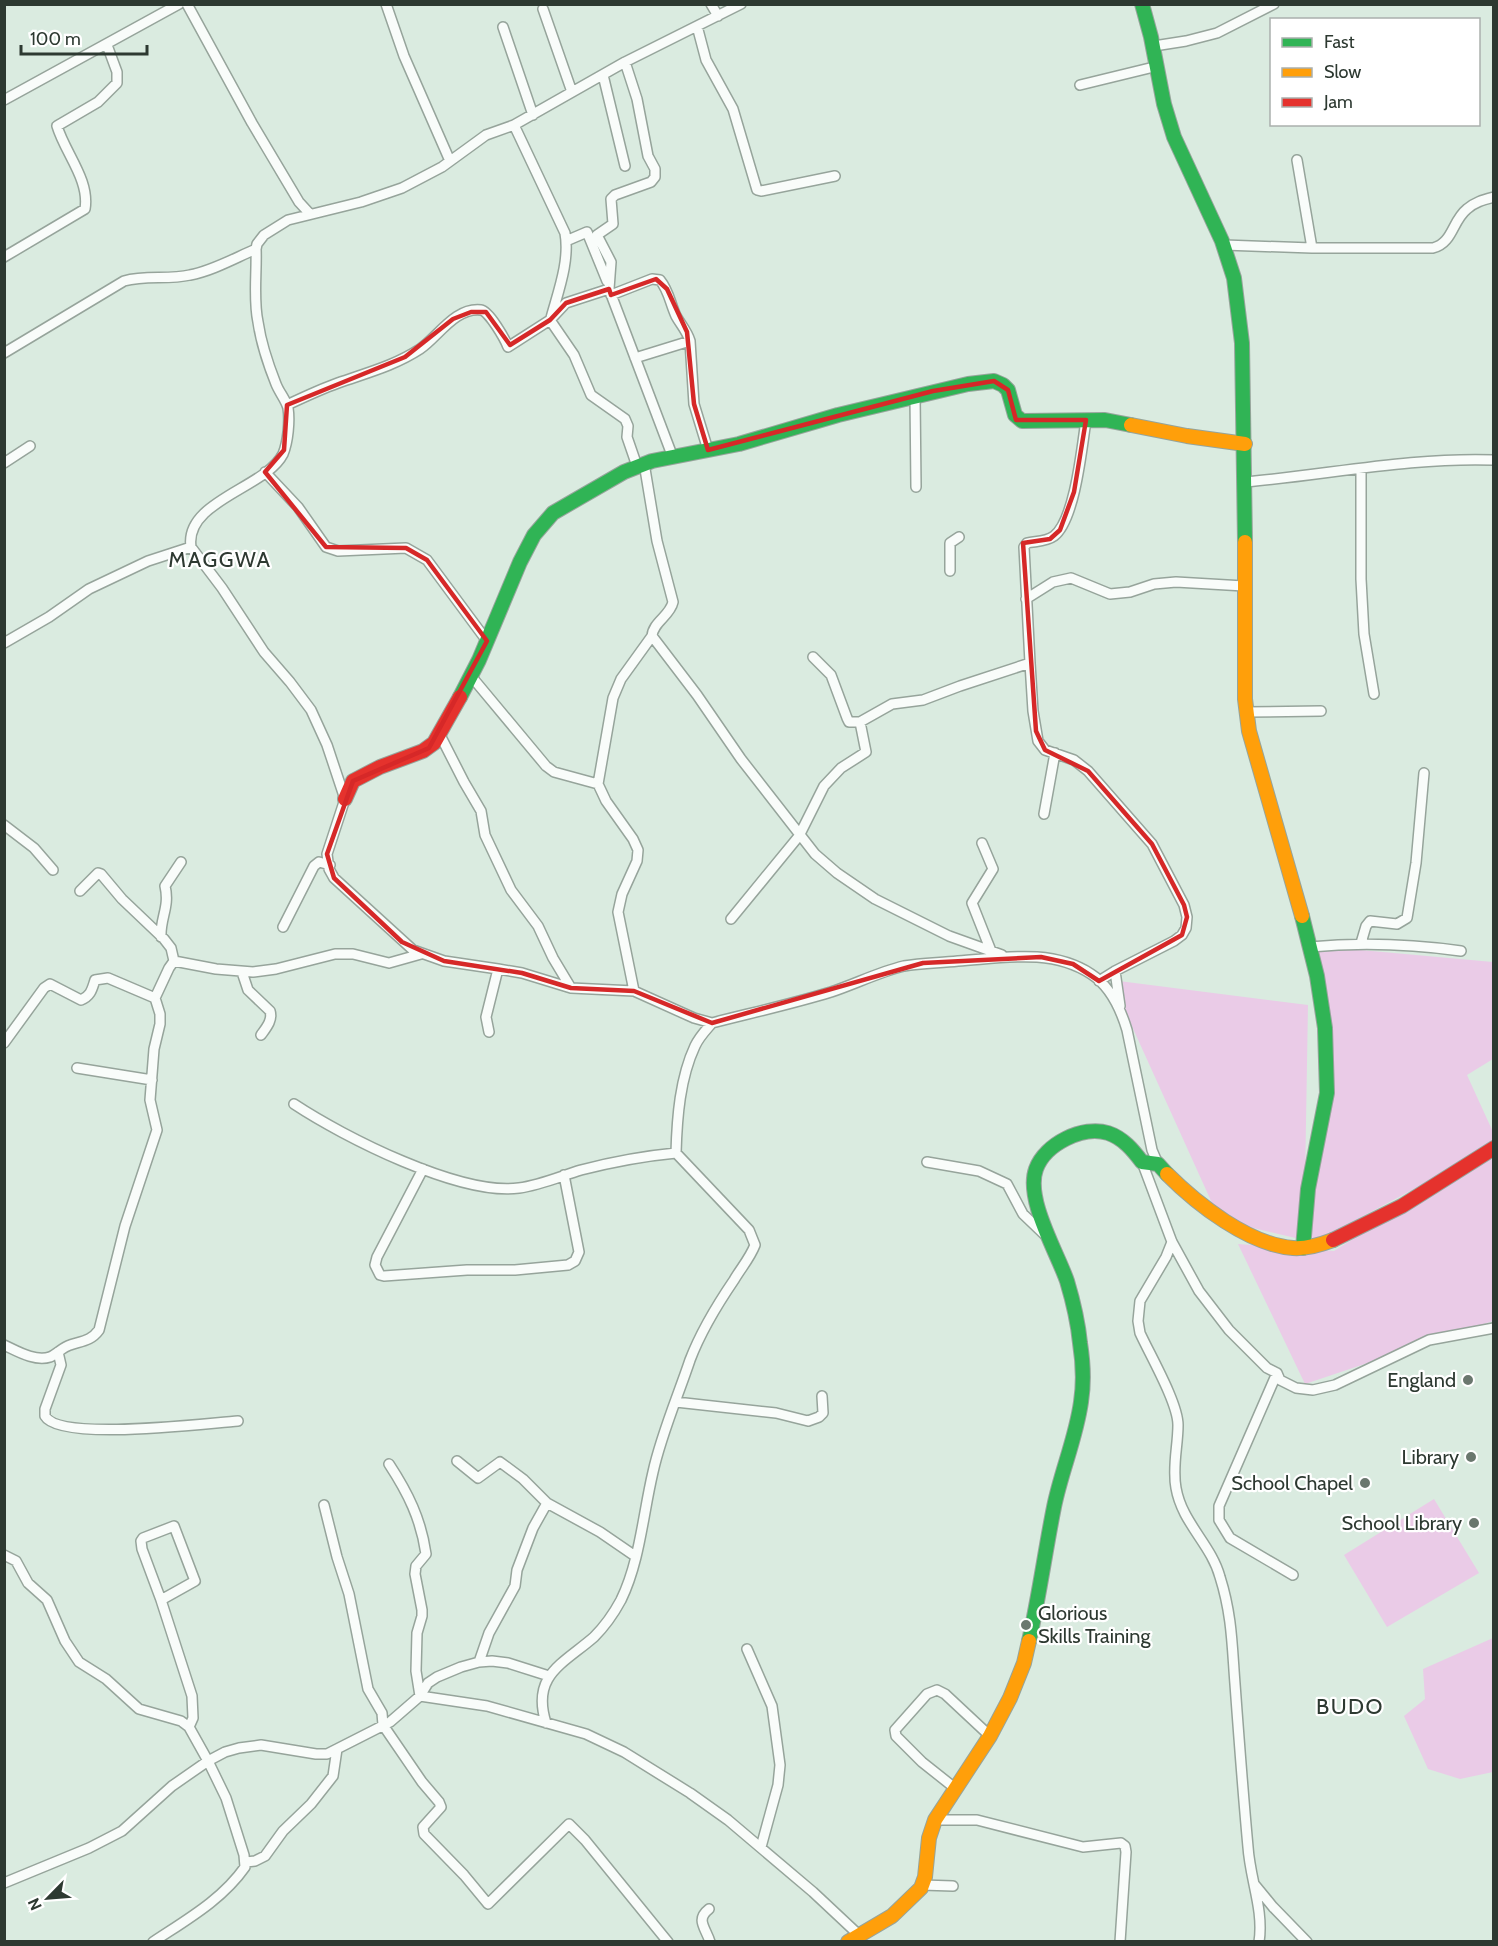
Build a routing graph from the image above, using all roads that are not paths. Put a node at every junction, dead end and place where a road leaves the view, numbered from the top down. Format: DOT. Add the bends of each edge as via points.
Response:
graph roads {
  1 [pos="179,4"];
  2 [pos="187,4"];
  3 [pos="386,4"];
  4 [pos="711,4"];
  5 [pos="741,4"];
  6 [pos="1142,4"];
  7 [pos="1274,4"];
  8 [pos="543,9"];
  9 [pos="718,16"];
  10 [pos="697,26"];
  11 [pos="503,27"];
  12 [pos="107,45"];
  13 [pos="1154,46"];
  14 [pos="625,62"];
  15 [pos="1158,66"];
  16 [pos="603,75"];
  17 [pos="1080,85"];
  18 [pos="572,92"];
  19 [pos="4,100"];
  20 [pos="533,115"];
  21 [pos="514,125"];
  22 [pos="1297,160"];
  23 [pos="450,161"];
  24 [pos="626,166"];
  25 [pos="835,176"];
  26 [pos="1494,197"];
  27 [pos="310,214"];
  28 [pos="566,241"];
  29 [pos="1224,245"];
  30 [pos="1312,248"];
  31 [pos="256,249"];
  32 [pos="4,257"];
  33 [pos="609,289"];
  34 [pos="550,321"];
  35 [pos="690,341"];
  36 [pos="4,353"];
  37 [pos="635,358"];
  38 [pos="915,396"];
  39 [pos="287,405"];
  40 [pos="1086,420"];
  41 [pos="1245,444"];
  42 [pos="30,446"];
  43 [pos="708,450"];
  44 [pos="672,455"];
  45 [pos="1494,460"];
  46 [pos="4,463"];
  47 [pos="640,465"];
  48 [pos="1361,469"];
  49 [pos="265,472"];
  50 [pos="1245,482"];
  51 [pos="916,487"];
  52 [pos="959,537"];
  53 [pos="191,547"];
  54 [pos="950,571"];
  55 [pos="1244,586"];
  56 [pos="1026,599"];
  57 [pos="652,636"];
  58 [pos="487,641"];
  59 [pos="4,643"];
  60 [pos="813,657"];
  61 [pos="1030,663"];
  62 [pos="471,676"];
  63 [pos="1374,694"];
  64 [pos="1321,711"];
  65 [pos="1246,712"];
  66 [pos="860,722"];
  67 [pos="440,735"];
  68 [pos="1055,753"];
  69 [pos="1424,773"];
  70 [pos="598,784"];
  71 [pos="345,799"];
  72 [pos="1044,814"];
  73 [pos="4,825"];
  74 [pos="799,836"];
  75 [pos="982,843"];
  76 [pos="181,862"];
  77 [pos="330,865"];
  78 [pos="52,870"];
  79 [pos="80,891"];
  80 [pos="731,919"];
  81 [pos="282,927"];
  82 [pos="161,937"];
  83 [pos="1361,943"];
  84 [pos="1310,947"];
  85 [pos="991,951"];
  86 [pos="1461,951"];
  87 [pos="421,954"];
  88 [pos="1008,957"];
  89 [pos="174,961"];
  90 [pos="498,969"];
  91 [pos="1115,971"];
  92 [pos="242,972"];
  93 [pos="1099,981"];
  94 [pos="571,987"];
  95 [pos="634,991"];
  96 [pos="155,998"];
  97 [pos="1121,1011"];
  98 [pos="712,1023"];
  99 [pos="489,1032"];
  100 [pos="261,1035"];
  101 [pos="4,1043"];
  102 [pos="77,1068"];
  103 [pos="152,1080"];
  104 [pos="294,1104"];
  105 [pos="1494,1148"];
  106 [pos="676,1153"];
  107 [pos="927,1162"];
  108 [pos="1142,1162"];
  109 [pos="1158,1164"];
  110 [pos="423,1169"];
  111 [pos="564,1175"];
  112 [pos="1051,1240"];
  113 [pos="1172,1242"];
  114 [pos="1303,1248"];
  115 [pos="1494,1328"];
  116 [pos="4,1345"];
  117 [pos="58,1352"];
  118 [pos="1277,1373"];
  119 [pos="822,1396"];
  120 [pos="676,1402"];
  121 [pos="238,1421"];
  122 [pos="457,1461"];
  123 [pos="389,1464"];
  124 [pos="547,1503"];
  125 [pos="324,1505"];
  126 [pos="4,1555"];
  127 [pos="635,1556"];
  128 [pos="1293,1575"];
  129 [pos="161,1600"];
  130 [pos="747,1649"];
  131 [pos="479,1662"];
  132 [pos="549,1676"];
  133 [pos="420,1696"];
  134 [pos="546,1724"];
  135 [pos="383,1725"];
  136 [pos="189,1727"];
  137 [pos="990,1736"];
  138 [pos="337,1749"];
  139 [pos="208,1761"];
  140 [pos="956,1789"];
  141 [pos="935,1820"];
  142 [pos="761,1847"];
  143 [pos="246,1862"];
  144 [pos="4,1883"];
  145 [pos="1254,1883"];
  146 [pos="922,1885"];
  147 [pos="953,1886"];
  148 [pos="709,1909"];
  149 [pos="854,1939"];
  150 [pos="153,1941"];
  151 [pos="668,1941"];
  152 [pos="710,1941"];
  153 [pos="1120,1941"];
  154 [pos="1259,1941"];
  155 [pos="1307,1941"];
  1 -- 12 [label="street"];
  2 -- 27 [label="street" via="252,123"];
  3 -- 23 [label="street"];
  4 -- 9 [label="street"];
  5 -- 9 [label="street"];
  6 -- 13 [label="street"];
  7 -- 13 [label="street" via="1217,33"];
  8 -- 18 [label="street"];
  9 -- 10 [label="street"];
  10 -- 14 [label="street"];
  10 -- 25 [label="street" via="706,60 734,110 757,190"];
  11 -- 20 [label="street"];
  12 -- 19 [label="street"];
  12 -- 32 [label="street" via="117,83 98,102 57,126 79,173 85,209"];
  13 -- 15 [label="street"];
  14 -- 16 [label="street"];
  14 -- 33 [label="street" via="655,177 611,199 613,224 597,235 611,262"];
  15 -- 17 [label="street"];
  15 -- 29 [label="street" via="1174,136"];
  16 -- 18 [label="street"];
  16 -- 24 [label="street"];
  18 -- 20 [label="street"];
  20 -- 21 [label="street"];
  21 -- 23 [label="street" via="486,135"];
  21 -- 28 [label="street"];
  22 -- 30 [label="street"];
  23 -- 27 [label="street" via="402,188"];
  26 -- 30 [label="street" via="1465,210 1441,246"];
  27 -- 31 [label="street" via="272,229"];
  28 -- 33 [label="street" via="587,232"];
  28 -- 34 [label="street" via="561,282"];
  29 -- 30 [label="street"];
  29 -- 41 [label="street" via="1238,306"];
  31 -- 36 [label="street" via="196,274 124,281"];
  31 -- 39 [label="street" via="257,319 266,354"];
  33 -- 34 [label="street" via="566,303"];
  33 -- 35 [label="street" via="660,280"];
  33 -- 37 [label="street"];
  34 -- 39 [label="street" via="508,347 486,312 471,312 453,319 405,357"];
  34 -- 47 [label="street" via="574,355 591,394 625,419 627,437"];
  35 -- 37 [label="street"];
  35 -- 43 [label="street" via="694,404"];
  37 -- 44 [label="street"];
  38 -- 40 [label="street" via="994,381 1008,390 1015,415 1022,420"];
  38 -- 43 [label="street"];
  38 -- 51 [label="street"];
  39 -- 49 [label="street" via="284,450"];
  40 -- 41 [label="street"];
  40 -- 56 [label="street" via="1074,492 1060,530 1050,539 1029,542 1024,547"];
  41 -- 50 [label="street"];
  42 -- 46 [label="street"];
  43 -- 44 [label="street"];
  44 -- 47 [label="street"];
  45 -- 48 [label="street"];
  47 -- 57 [label="street" via="673,602"];
  47 -- 58 [label="street" via="567,505 543,524 520,562"];
  48 -- 50 [label="street"];
  48 -- 63 [label="street" via="1364,634"];
  49 -- 53 [label="street" via="222,500 198,522 190,537"];
  49 -- 58 [label="street" via="329,549 406,548 427,560"];
  50 -- 55 [label="street"];
  52 -- 54 [label="street" via="950,543"];
  53 -- 59 [label="street" via="148,561 89,589"];
  53 -- 71 [label="street" via="248,630 311,710"];
  55 -- 56 [label="street" via="1176,582 1110,594 1071,578 1053,582"];
  55 -- 65 [label="street"];
  56 -- 61 [label="street"];
  57 -- 70 [label="street" via="621,679 613,698"];
  57 -- 74 [label="street"];
  58 -- 62 [label="street"];
  60 -- 66 [label="street" via="831,675 849,722"];
  61 -- 66 [label="street" via="923,700 892,704"];
  61 -- 68 [label="street" via="1038,741"];
  62 -- 67 [label="street"];
  62 -- 70 [label="street" via="546,766 554,772"];
  64 -- 65 [label="street"];
  65 -- 84 [label="street" via="1257,764"];
  66 -- 74 [label="street" via="866,752 841,768 824,786"];
  67 -- 71 [label="street" via="429,748 353,781"];
  67 -- 94 [label="street" via="481,811 485,835 511,890 538,926"];
  68 -- 72 [label="street"];
  68 -- 91 [label="street" via="1088,771 1141,828 1184,905 1187,917 1182,935"];
  69 -- 83 [label="street" via="1407,918 1397,924 1370,921"];
  70 -- 95 [label="street" via="638,850 618,912"];
  71 -- 77 [label="street" via="327,854"];
  73 -- 78 [label="street" via="33,848"];
  74 -- 80 [label="street"];
  74 -- 85 [label="street" via="837,873 875,900 949,936"];
  75 -- 85 [label="street" via="993,868 972,903"];
  76 -- 82 [label="street" via="165,886 168,897"];
  77 -- 81 [label="street" via="319,862 314,866"];
  77 -- 87 [label="street" via="334,878 402,942"];
  79 -- 82 [label="street" via="101,874"];
  82 -- 89 [label="street" via="171,948"];
  83 -- 84 [label="street"];
  83 -- 86 [label="street"];
  84 -- 114 [label="street" via="1324,1028 1327,1093 1308,1189"];
  85 -- 88 [label="street"];
  87 -- 90 [label="street"];
  87 -- 92 [label="street" via="389,963 336,954 276,969"];
  88 -- 93 [label="street" via="1060,960"];
  88 -- 98 [label="street" via="904,966 821,995"];
  89 -- 92 [label="street"];
  89 -- 96 [label="street"];
  90 -- 94 [label="street"];
  90 -- 99 [label="street" via="486,1017"];
  91 -- 93 [label="street"];
  91 -- 97 [label="street"];
  92 -- 100 [label="street" via="249,990 271,1015"];
  93 -- 97 [label="street"];
  94 -- 95 [label="street"];
  95 -- 98 [label="street"];
  96 -- 101 [label="street" via="108,978 95,980 92,991 81,1000 50,984"];
  96 -- 103 [label="street" via="160,1024"];
  97 -- 109 [label="street"];
  98 -- 106 [label="street" via="696,1044 688,1066"];
  102 -- 103 [label="street"];
  103 -- 117 [label="street" via="150,1100 156,1137 125,1226 99,1330 88,1340"];
  104 -- 110 [label="street" via="340,1131"];
  105 -- 114 [label="street" via="1399,1209 1323,1244"];
  106 -- 111 [label="street"];
  106 -- 120 [label="street" via="749,1230 755,1245 699,1338"];
  107 -- 112 [label="street" via="979,1171 1007,1184 1023,1214"];
  108 -- 109 [label="street"];
  108 -- 112 [label="street" via="1123,1141 1097,1131 1067,1139 1046,1153 1034,1181"];
  108 -- 113 [label="street"];
  109 -- 114 [label="street" via="1170,1179 1238,1229 1261,1240"];
  110 -- 111 [label="street" via="470,1184 508,1189"];
  110 -- 111 [label="street" via="377,1257 375,1265 380,1275 568,1265 579,1252"];
  112 -- 137 [label="street" via="1080,1332 1081,1403 1054,1506 1040,1592 1021,1672"];
  113 -- 118 [label="street" via="1199,1291 1229,1330"];
  113 -- 145 [label="street" via="1140,1301 1138,1321 1174,1404 1178,1424 1174,1468 1181,1507 1209,1551 1226,1599 1233,1635 1248,1848"];
  115 -- 118 [label="street" via="1430,1340 1335,1385 1313,1390 1296,1388 1280,1380"];
  116 -- 117 [label="street" via="42,1358"];
  117 -- 121 [label="street" via="61,1365 45,1409 50,1421 96,1430"];
  118 -- 128 [label="street" via="1220,1506 1219,1520 1230,1538"];
  119 -- 120 [label="street" via="823,1413 808,1421 782,1414"];
  120 -- 127 [label="street" via="653,1469"];
  122 -- 124 [label="street" via="478,1478 500,1462"];
  123 -- 133 [label="street" via="415,1508 426,1554 415,1574 422,1616 417,1633 416,1671"];
  124 -- 127 [label="street"];
  124 -- 131 [label="street" via="533,1528 514,1586 489,1633"];
  125 -- 135 [label="street" via="349,1594 368,1689 382,1713"];
  126 -- 136 [label="street" via="16,1561 28,1583 47,1600 79,1662 106,1679 139,1709 181,1720"];
  127 -- 132 [label="street" via="621,1599 609,1619"];
  129 -- 129 [label="street" via="141,1542 174,1526 195,1581"];
  129 -- 136 [label="street" via="192,1696 193,1718"];
  130 -- 142 [label="street" via="772,1706 780,1766"];
  131 -- 132 [label="street" via="508,1663"];
  131 -- 133 [label="street" via="437,1677"];
  132 -- 134 [label="street" via="541,1702"];
  133 -- 134 [label="street" via="487,1706"];
  133 -- 135 [label="street"];
  134 -- 142 [label="street" via="586,1734 624,1752 690,1793"];
  135 -- 138 [label="street"];
  135 -- 151 [label="street" via="441,1807 423,1827 424,1834 489,1904 569,1824"];
  136 -- 139 [label="street"];
  137 -- 140 [label="street"];
  137 -- 140 [label="street" via="938,1690 927,1694 895,1730 896,1736 922,1762"];
  138 -- 139 [label="street" via="316,1754 250,1746"];
  138 -- 143 [label="street" via="333,1776 311,1804 283,1831 265,1856"];
  139 -- 143 [label="street" via="226,1798"];
  139 -- 144 [label="street" via="172,1786 122,1831"];
  140 -- 141 [label="street"];
  141 -- 146 [label="street"];
  141 -- 153 [label="street" via="977,1820 1083,1847 1121,1843 1126,1852"];
  142 -- 149 [label="street"];
  143 -- 150 [label="street" via="225,1891"];
  145 -- 154 [label="street" via="1260,1914"];
  145 -- 155 [label="street"];
  146 -- 147 [label="street"];
  146 -- 149 [label="street" via="892,1916"];
  148 -- 152 [label="street" via="700,1921"];
}
